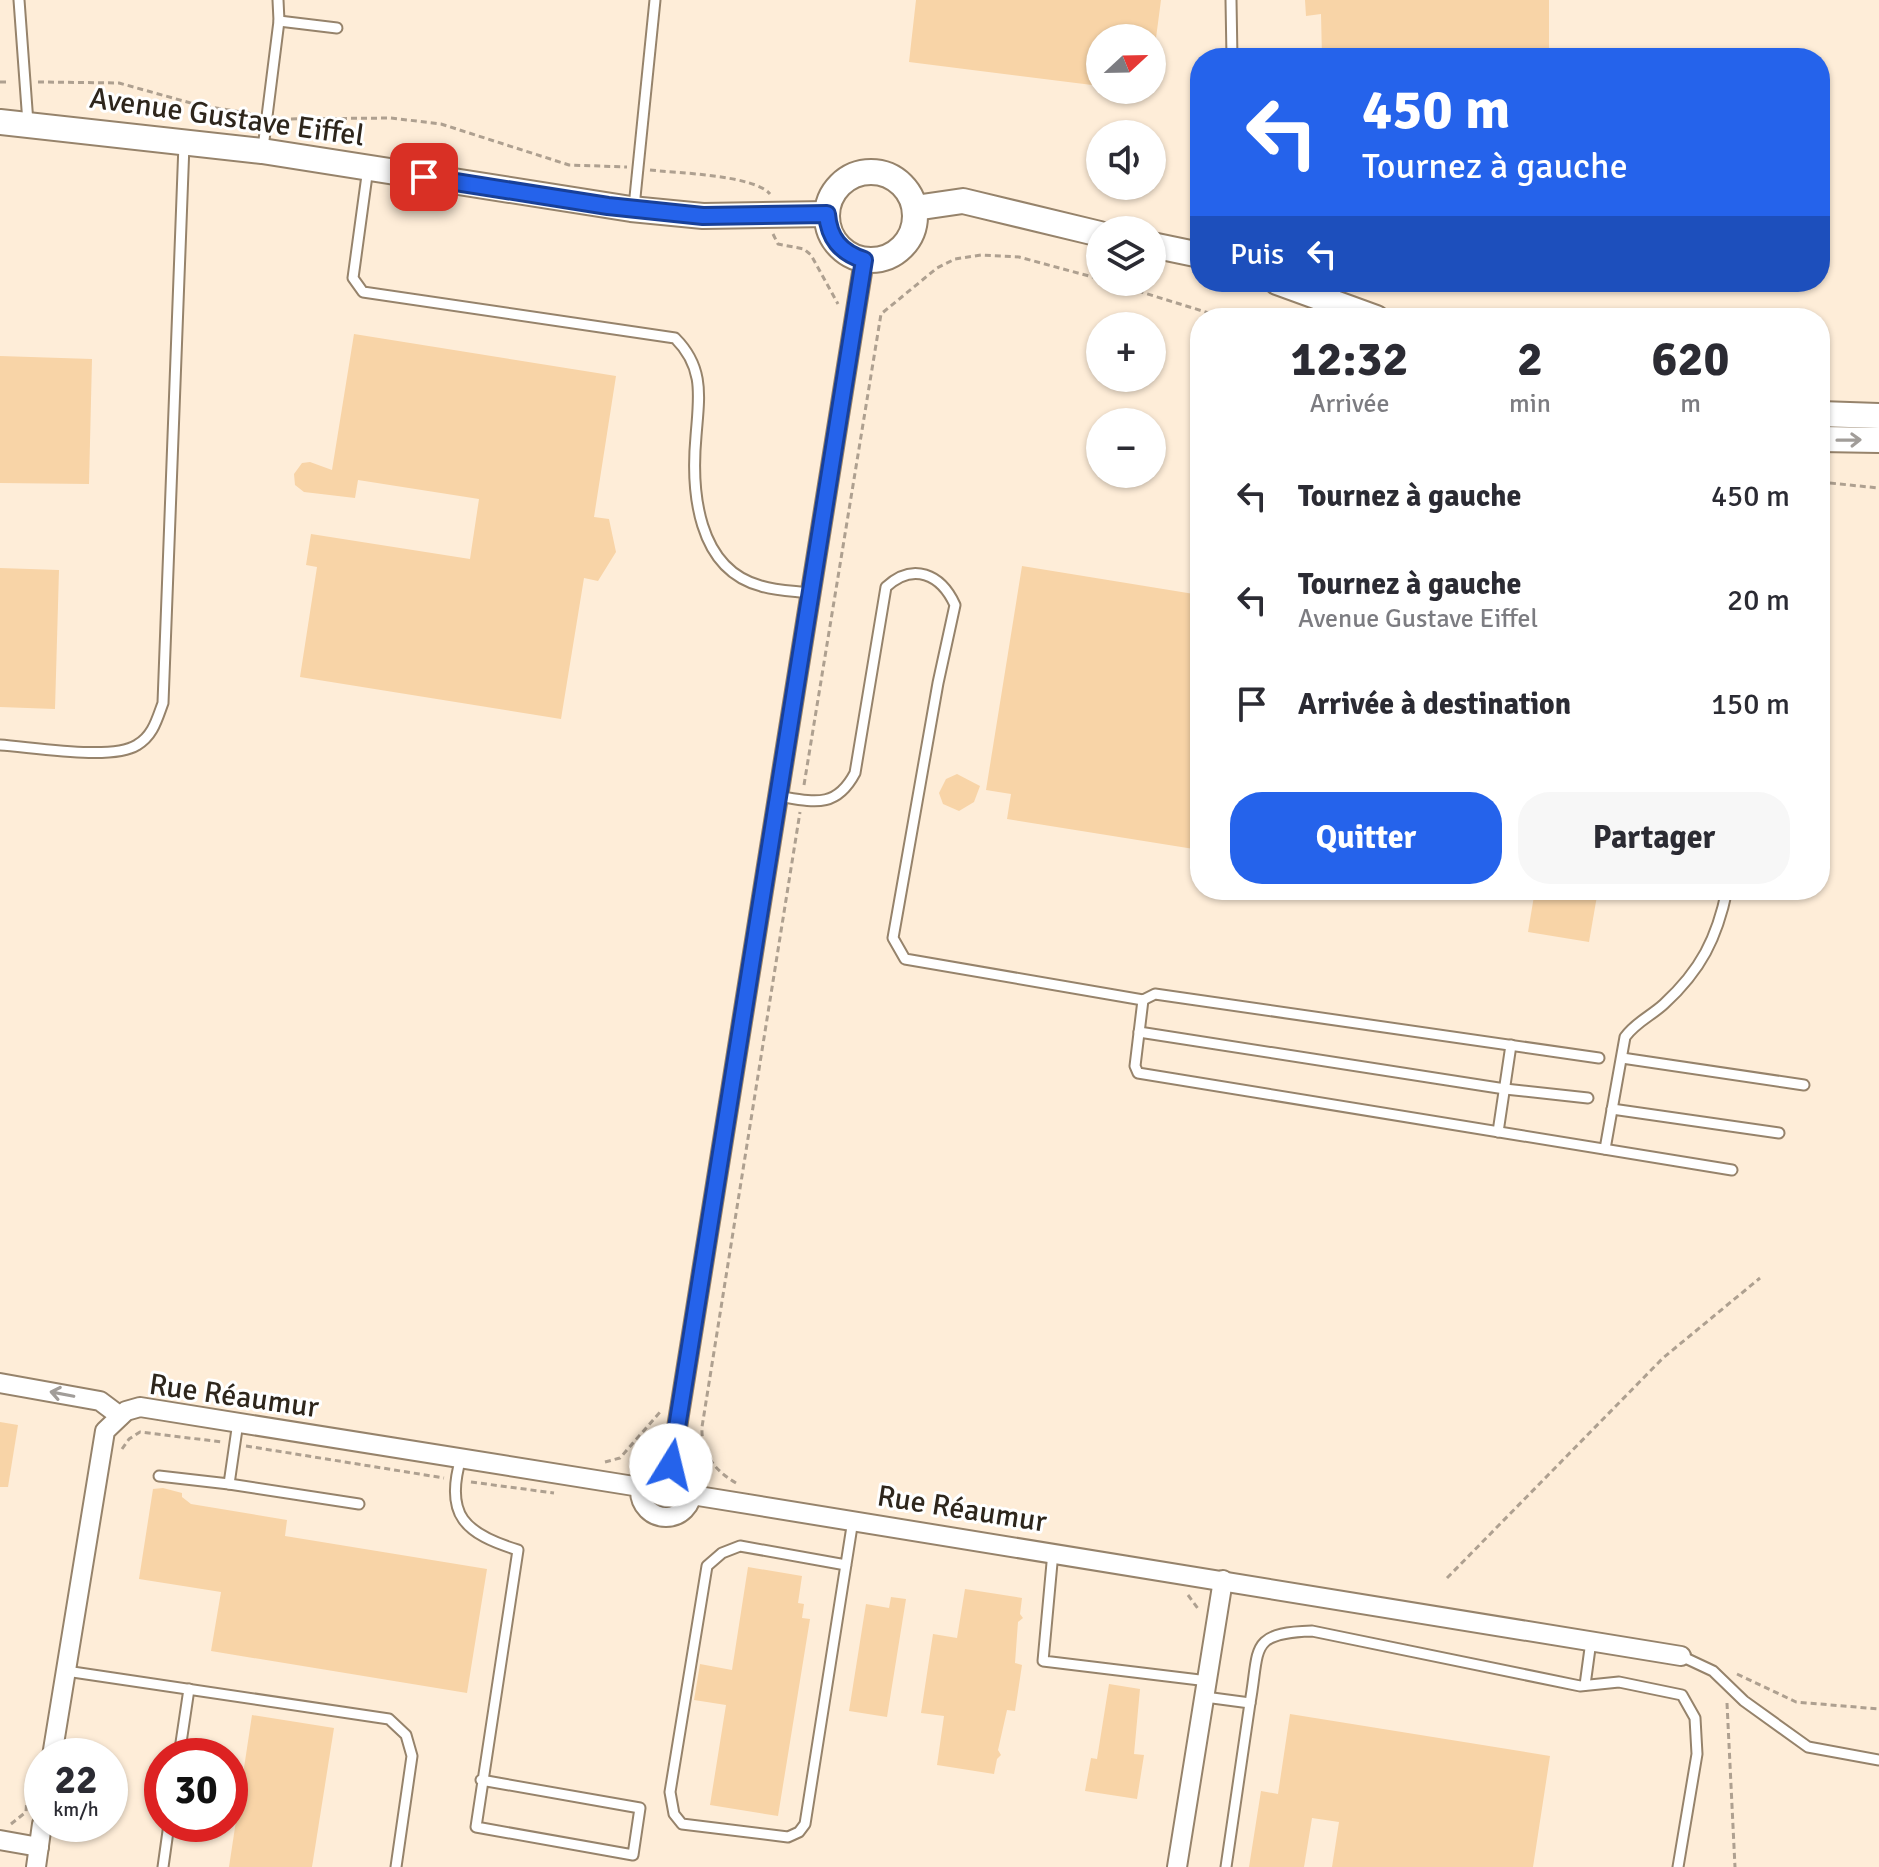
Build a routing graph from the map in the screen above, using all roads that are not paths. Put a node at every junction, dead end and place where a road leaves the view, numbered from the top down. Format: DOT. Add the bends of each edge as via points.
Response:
graph roads {
  1 [pos="19,0"];
  2 [pos="278,0"];
  3 [pos="655,0"];
  4 [pos="1231,0"];
  5 [pos="279,21"];
  6 [pos="337,28"];
  7 [pos="1232,48"];
  8 [pos="0,122"];
  9 [pos="28,123"];
  10 [pos="184,142"];
  11 [pos="262,151"];
  12 [pos="368,168"];
  13 [pos="915,208"];
  14 [pos="634,209"];
  15 [pos="827,214"];
  16 [pos="1086,231"];
  17 [pos="1166,248"];
  18 [pos="1190,253"];
  19 [pos="864,260"];
  20 [pos="1304,292"];
  21 [pos="1348,308"];
  22 [pos="1830,414"];
  23 [pos="1879,416"];
  24 [pos="1830,439"];
  25 [pos="1879,440"];
  26 [pos="810,593"];
  27 [pos="0,745"];
  28 [pos="778,796"];
  29 [pos="1725,900"];
  30 [pos="1143,1000"];
  31 [pos="1139,1032"];
  32 [pos="1511,1045"];
  33 [pos="1599,1058"];
  34 [pos="1622,1058"];
  35 [pos="1804,1085"];
  36 [pos="1505,1089"];
  37 [pos="1588,1098"];
  38 [pos="1612,1109"];
  39 [pos="1498,1132"];
  40 [pos="1779,1133"];
  41 [pos="1605,1149"];
  42 [pos="1732,1170"];
  43 [pos="0,1383"];
  44 [pos="120,1416"];
  45 [pos="238,1422"];
  46 [pos="461,1458"];
  47 [pos="671,1465"];
  48 [pos="159,1476"];
  49 [pos="229,1484"];
  50 [pos="640,1487"];
  51 [pos="692,1495"];
  52 [pos="359,1504"];
  53 [pos="853,1520"];
  54 [pos="1053,1552"];
  55 [pos="846,1565"];
  56 [pos="1223,1580"];
  57 [pos="1591,1641"];
  58 [pos="1681,1656"];
  59 [pos="66,1671"];
  60 [pos="1585,1685"];
  61 [pos="189,1689"];
  62 [pos="1206,1689"];
  63 [pos="1250,1703"];
  64 [pos="55,1738"];
  65 [pos="182,1738"];
  66 [pos="1879,1760"];
  67 [pos="481,1780"];
  68 [pos="0,1840"];
  69 [pos="40,1842"];
  70 [pos="166,1842"];
  71 [pos="39,1847"];
  72 [pos="36,1867"];
  73 [pos="163,1867"];
  74 [pos="396,1867"];
  75 [pos="1177,1867"];
  76 [pos="1226,1867"];
  77 [pos="1678,1867"];
  1 -- 9 [label="lane"];
  2 -- 5 [label="lane"];
  3 -- 14 [label="lane"];
  4 -- 7 [label="lane"];
  5 -- 6 [label="lane"];
  5 -- 11 [label="lane"];
  8 -- 9 [label="street, Avenue Gustave Eiffel"];
  9 -- 10 [label="street, Avenue Gustave Eiffel"];
  10 -- 11 [label="street, Avenue Gustave Eiffel"];
  10 -- 27 [label="lane" via="163,703 153,730 138,745 119,752"];
  11 -- 12 [label="street, Avenue Gustave Eiffel"];
  12 -- 14 [label="street, Avenue Gustave Eiffel"];
  12 -- 26 [label="lane" via="353,278 363,292 675,338 696,366 700,522 721,565 759,586"];
  13 -- 15 [label="street" via="901,183 875,172 848,178 837,188"];
  13 -- 16 [label="street" via="963,201"];
  13 -- 19 [label="street" via="915,222 903,247 878,260"];
  14 -- 15 [label="street, Avenue Gustave Eiffel" via="703,216"];
  15 -- 19 [label="street" via="841,249"];
  17 -- 18 [label="street"];
  19 -- 26 [label="street"];
  20 -- 21 [label="street"];
  22 -- 23 [label="street"];
  24 -- 25 [label="street, one-way"];
  26 -- 28 [label="street"];
  28 -- 30 [label="lane" via="823,802 845,791 855,773 886,587 910,573 941,581 955,605 893,938 898,950 905,959"];
  28 -- 47 [label="street"];
  29 -- 34 [label="lane" via="1718,932 1682,987 1634,1025 1625,1037"];
  30 -- 31 [label="lane"];
  30 -- 32 [label="lane" via="1155,994"];
  31 -- 36 [label="lane"];
  31 -- 39 [label="lane" via="1138,1073"];
  32 -- 33 [label="lane"];
  32 -- 36 [label="lane"];
  34 -- 35 [label="lane"];
  34 -- 38 [label="lane"];
  36 -- 37 [label="lane"];
  36 -- 39 [label="lane"];
  38 -- 40 [label="lane"];
  38 -- 41 [label="lane"];
  39 -- 41 [label="lane"];
  41 -- 42 [label="lane"];
  44 -- 43 [label="street, one-way" via="100,1401"];
  44 -- 45 [label="street, Rue Réaumur" via="140,1407"];
  44 -- 59 [label="street, Rue Réaumur" via="105,1431"];
  45 -- 46 [label="street, Rue Réaumur"];
  45 -- 49 [label="lane"];
  46 -- 50 [label="street, Rue Réaumur"];
  46 -- 67 [label="lane" via="453,1492 469,1528 485,1540 518,1550"];
  47 -- 50 [label="street" via="648,1472"];
  47 -- 51 [label="street" via="685,1473"];
  48 -- 49 [label="lane"];
  49 -- 52 [label="lane"];
  50 -- 51 [label="street" via="643,1503 662,1516 685,1509"];
  51 -- 53 [label="street, Rue Réaumur"];
  53 -- 54 [label="street, Rue Réaumur"];
  53 -- 55 [label="lane"];
  54 -- 56 [label="street, Rue Réaumur"];
  54 -- 62 [label="lane" via="1043,1661"];
  55 -- 55 [label="lane" via="740,1546 707,1566 670,1792 682,1824 788,1837 805,1824"];
  56 -- 57 [label="street, Rue Réaumur"];
  56 -- 62 [label="street"];
  57 -- 58 [label="street, Rue Réaumur"];
  57 -- 60 [label="lane"];
  58 -- 66 [label="lane" via="1713,1671 1808,1747"];
  59 -- 61 [label="lane"];
  59 -- 64 [label="street, Rue Réaumur"];
  60 -- 63 [label="lane" via="1312,1631 1276,1632 1260,1645"];
  60 -- 77 [label="lane" via="1619,1682 1682,1695 1695,1718 1697,1754"];
  61 -- 65 [label="lane"];
  61 -- 74 [label="lane" via="389,1719 406,1735 412,1756"];
  62 -- 63 [label="lane"];
  62 -- 75 [label="street"];
  63 -- 76 [label="lane"];
  67 -- 67 [label="lane" via="640,1808 633,1855 476,1827"];
  68 -- 71 [label="street"];
  69 -- 71 [label="street"];
  70 -- 73 [label="lane"];
  71 -- 72 [label="street"];
}
